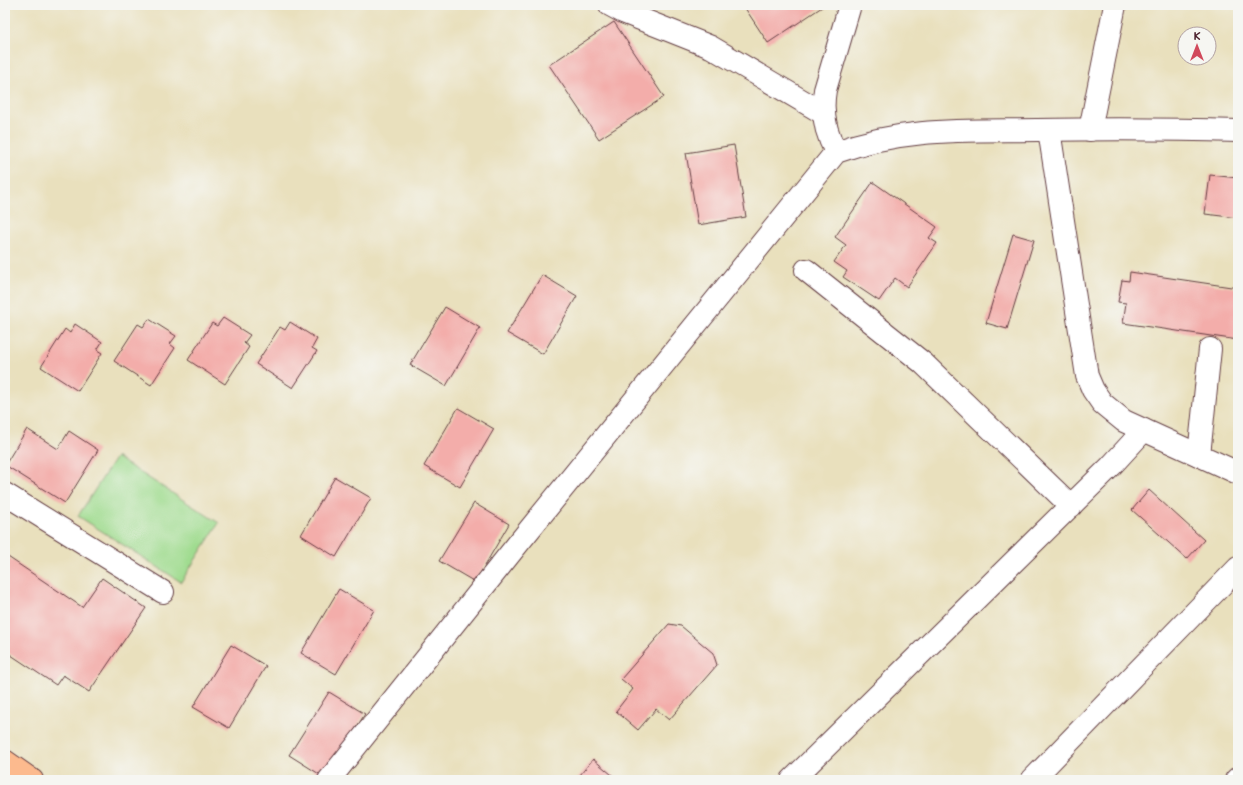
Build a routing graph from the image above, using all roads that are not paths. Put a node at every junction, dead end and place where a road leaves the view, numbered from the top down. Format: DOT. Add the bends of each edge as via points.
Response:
graph roads {
  1 [pos="850,5"];
  2 [pos="1115,5"];
  3 [pos="622,7"];
  4 [pos="823,113"];
  5 [pos="1049,130"];
  6 [pos="1090,130"];
  7 [pos="1238,131"];
  8 [pos="836,152"];
  9 [pos="806,270"];
  10 [pos="1210,349"];
  11 [pos="1144,430"];
  12 [pos="1199,455"];
  13 [pos="1238,473"];
  14 [pos="5,494"];
  15 [pos="1071,506"];
  16 [pos="1238,568"];
  17 [pos="163,592"];
  18 [pos="5,761"];
  19 [pos="1238,778"];
  20 [pos="32,780"];
  21 [pos="330,780"];
  22 [pos="792,780"];
  23 [pos="1032,780"];
  24 [pos="1236,780"];
  1 -- 4 [label="street" via="825,90"];
  2 -- 6 [label="street"];
  3 -- 4 [label="street" via="711,47"];
  4 -- 8 [label="street" via="826,130"];
  5 -- 6 [label="street"];
  5 -- 8 [label="street" via="977,129 916,133 861,143"];
  5 -- 11 [label="street" via="1087,376 1093,390 1112,413 1124,422"];
  6 -- 7 [label="street"];
  8 -- 21 [label="street"];
  9 -- 15 [label="street" via="923,363"];
  10 -- 12 [label="street"];
  11 -- 12 [label="street"];
  11 -- 15 [label="street"];
  12 -- 13 [label="street"];
  14 -- 17 [label="street"];
  15 -- 22 [label="street"];
  16 -- 23 [label="street"];
  18 -- 20 [label="main road"];
  19 -- 24 [label="street"];
}
